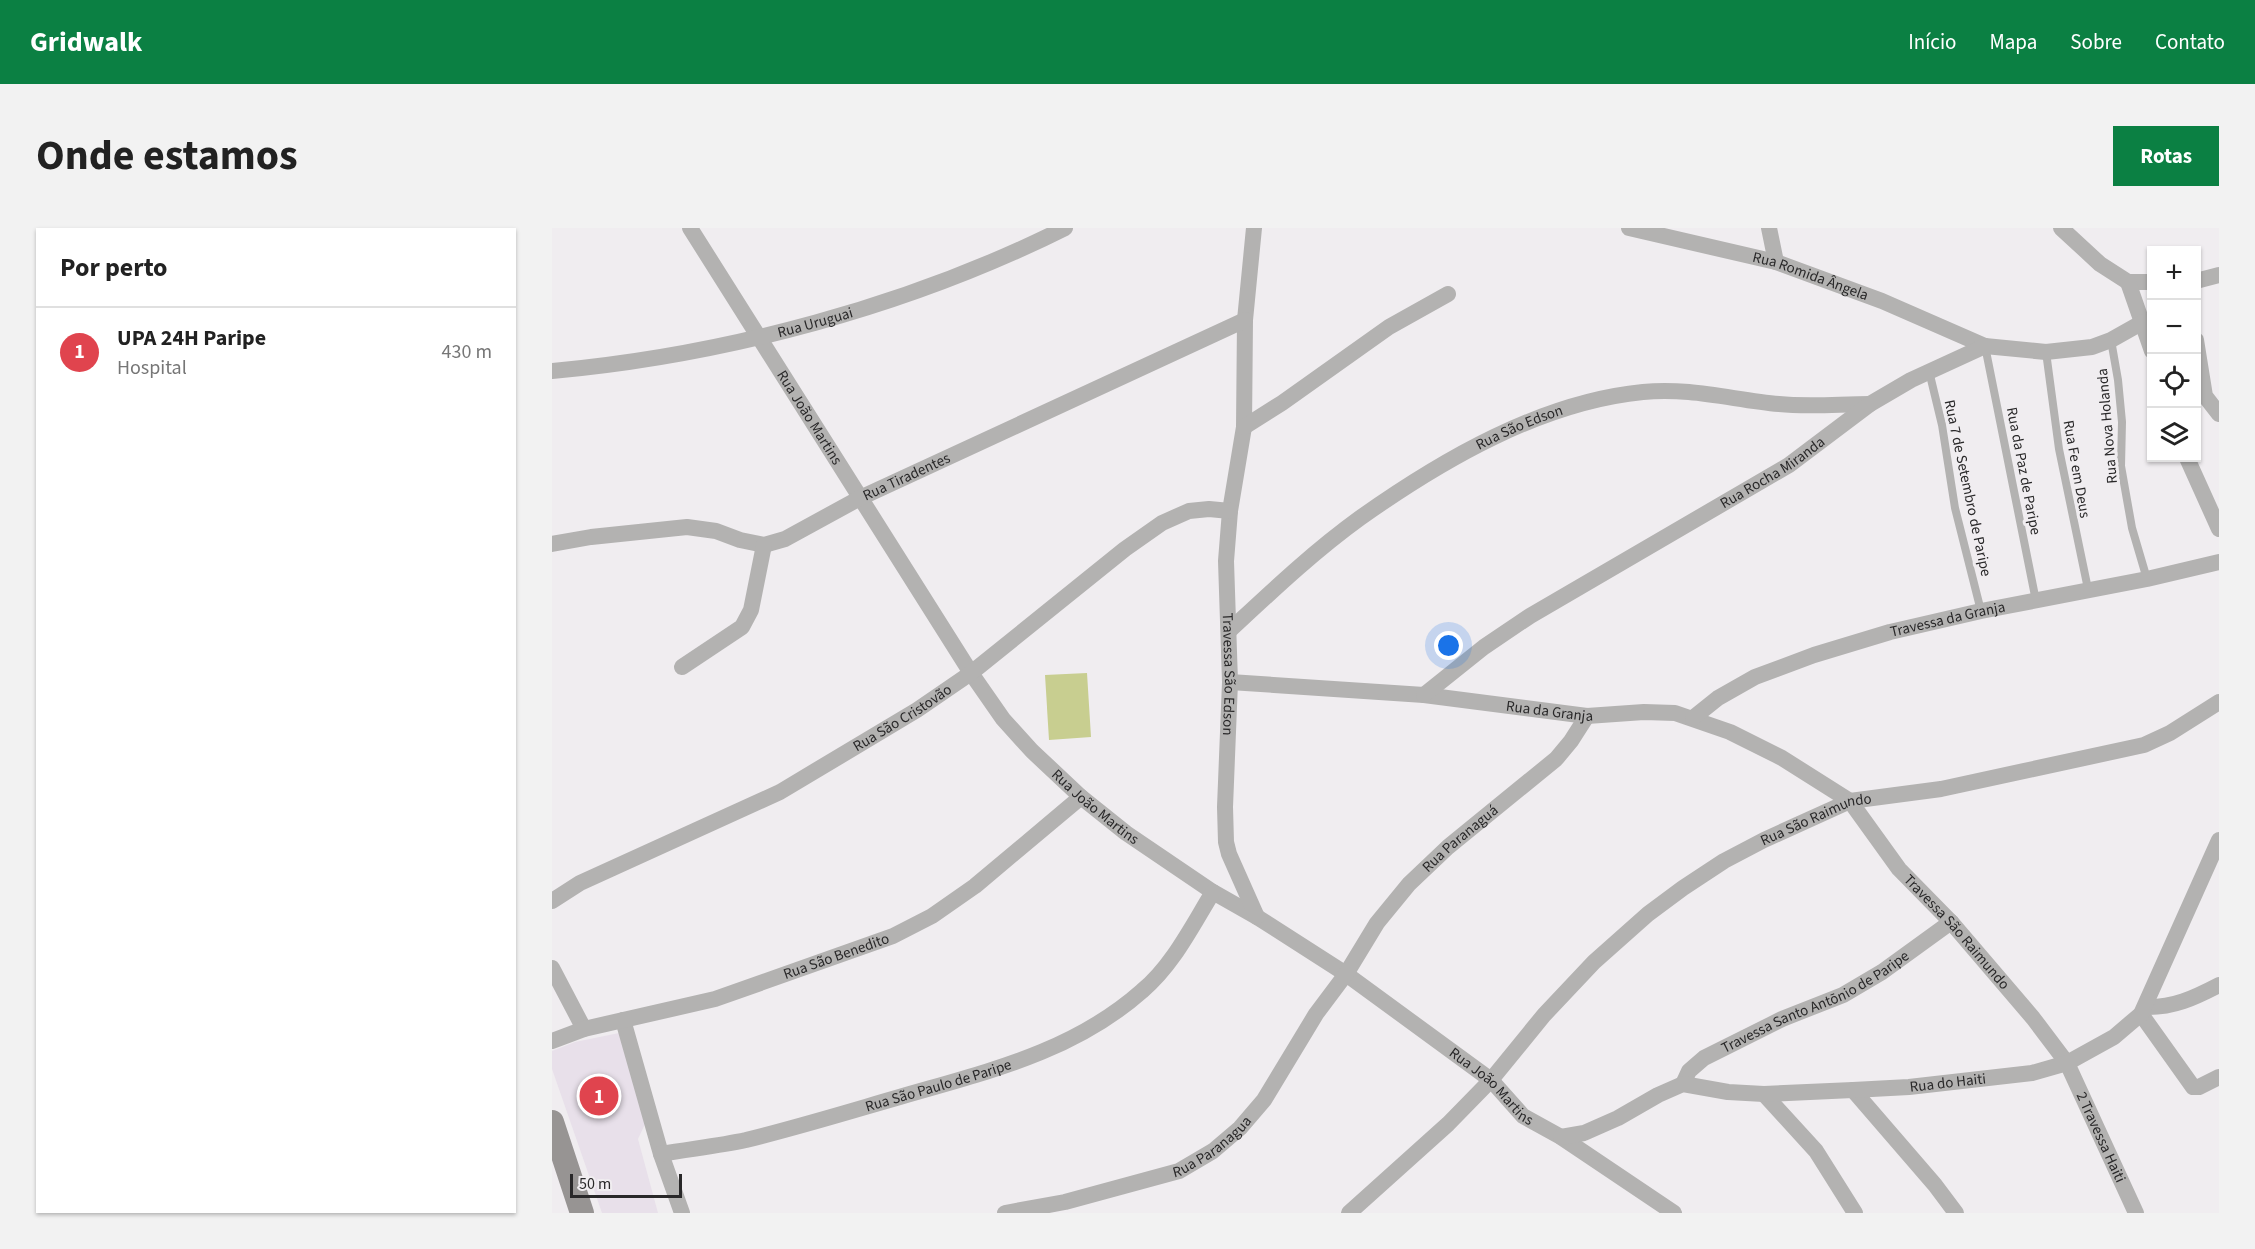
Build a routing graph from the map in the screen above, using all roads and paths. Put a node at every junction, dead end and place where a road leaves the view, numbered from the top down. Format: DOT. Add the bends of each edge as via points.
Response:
graph roads {
  1 [pos="690,228"];
  2 [pos="1065,228"];
  3 [pos="1254,228"];
  4 [pos="1629,228"];
  5 [pos="1769,228"];
  6 [pos="2061,228"];
  7 [pos="1776,262"];
  8 [pos="2219,275"];
  9 [pos="2201,280"];
  10 [pos="2128,282"];
  11 [pos="2147,282"];
  12 [pos="1448,294"];
  13 [pos="1245,320"];
  14 [pos="2142,322"];
  15 [pos="758,336"];
  16 [pos="2147,338"];
  17 [pos="2111,340"];
  18 [pos="1985,346"];
  19 [pos="2046,352"];
  20 [pos="2198,354"];
  21 [pos="552,370"];
  22 [pos="1928,371"];
  23 [pos="1870,404"];
  24 [pos="2219,414"];
  25 [pos="1244,427"];
  26 [pos="2189,462"];
  27 [pos="860,498"];
  28 [pos="1230,511"];
  29 [pos="2219,529"];
  30 [pos="552,544"];
  31 [pos="764,545"];
  32 [pos="2219,562"];
  33 [pos="2147,579"];
  34 [pos="2088,589"];
  35 [pos="2036,601"];
  36 [pos="1981,611"];
  37 [pos="1229,631"];
  38 [pos="682,667"];
  39 [pos="970,674"];
  40 [pos="1230,682"];
  41 [pos="1424,695"];
  42 [pos="2219,702"];
  43 [pos="1587,716"];
  44 [pos="1693,718"];
  45 [pos="1081,797"];
  46 [pos="1850,801"];
  47 [pos="2219,840"];
  48 [pos="1213,892"];
  49 [pos="552,901"];
  50 [pos="1257,917"];
  51 [pos="1952,922"];
  52 [pos="552,968"];
  53 [pos="1346,974"];
  54 [pos="2219,985"];
  55 [pos="2143,1010"];
  56 [pos="623,1020"];
  57 [pos="584,1029"];
  58 [pos="552,1041"];
  59 [pos="2067,1063"];
  60 [pos="2219,1077"];
  61 [pos="1491,1080"];
  62 [pos="1683,1084"];
  63 [pos="1853,1090"];
  64 [pos="1764,1094"];
  65 [pos="552,1122"];
  66 [pos="1561,1137"];
  67 [pos="661,1154"];
  68 [pos="1646,1193"];
  69 [pos="582,1213"];
  70 [pos="682,1213"];
  71 [pos="1005,1213"];
  72 [pos="1349,1213"];
  73 [pos="1648,1213"];
  74 [pos="1674,1213"];
  75 [pos="1855,1213"];
  76 [pos="1956,1213"];
  77 [pos="2136,1213"];
  1 -- 15 [label="street, Rua João Martins"];
  2 -- 15 [label="street, Rua Uruguai" via="1015,253 913,294"];
  3 -- 13 [label="street, Travessa São Edson"];
  4 -- 7 [label="street, Rua Romida Ângela"];
  5 -- 7 [label="street"];
  6 -- 10 [label="street" via="2100,264"];
  7 -- 18 [label="street, Rua Romida Ângela" via="1882,301"];
  8 -- 9 [label="street"];
  10 -- 11 [label="street"];
  10 -- 14 [label="street"];
  12 -- 25 [label="street" via="1389,327"];
  13 -- 25 [label="street, Travessa São Edson"];
  13 -- 27 [label="street, Rua Tiradentes"];
  14 -- 16 [label="street"];
  14 -- 17 [label="street, Rua Rocha Miranda"];
  15 -- 21 [label="street, Rua Uruguai" via="675,356"];
  15 -- 27 [label="street, Rua João Martins"];
  17 -- 19 [label="street, Rua Rocha Miranda" via="2092,347"];
  17 -- 33 [label="lane, Rua Nova Holanda" via="2122,422 2121,466 2132,528"];
  18 -- 19 [label="street, Rua Rocha Miranda"];
  18 -- 22 [label="street, Rua Rocha Miranda"];
  18 -- 35 [label="lane, Rua da Paz de Paripe"];
  19 -- 34 [label="lane, Rua Fe em Deus" via="2059,449"];
  20 -- 24 [label="street" via="2205,396"];
  22 -- 23 [label="street, Rua Rocha Miranda"];
  22 -- 36 [label="lane, Rua 7 de Setembro de Paripe" via="1942,425 1955,508"];
  23 -- 37 [label="street, Rua São Edson" via="1780,404 1645,391 1600,398 1544,415 1487,441 1359,519"];
  23 -- 41 [label="street, Rua Rocha Miranda" via="1789,465 1502,634"];
  25 -- 28 [label="street, Travessa São Edson"];
  26 -- 29 [label="street"];
  27 -- 31 [label="street, Rua Tiradentes" via="785,539"];
  27 -- 39 [label="street, Rua João Martins"];
  28 -- 37 [label="street, Travessa São Edson" via="1226,561"];
  28 -- 39 [label="street, Rua São Cristovão" via="1189,512 1162,523"];
  30 -- 31 [label="street" via="687,527"];
  31 -- 38 [label="street" via="751,610 742,627"];
  32 -- 33 [label="street, Travessa da Granja"];
  33 -- 34 [label="street, Travessa da Granja"];
  34 -- 35 [label="street, Travessa da Granja"];
  35 -- 36 [label="street, Travessa da Granja"];
  36 -- 44 [label="street, Travessa da Granja" via="1814,655 1755,677"];
  37 -- 40 [label="street, Travessa São Edson"];
  39 -- 45 [label="street, Rua João Martins" via="1010,728"];
  39 -- 49 [label="street, Rua São Cristovão" via="780,792 580,883"];
  40 -- 41 [label="street, Rua da Granja"];
  40 -- 50 [label="street, Travessa São Edson" via="1226,842 1233,868"];
  41 -- 43 [label="street, Rua da Granja"];
  42 -- 46 [label="street, Rua São Raimundo" via="2144,745 1941,789"];
  43 -- 44 [label="street, Rua da Granja" via="1644,712"];
  43 -- 53 [label="street, Rua Paranaguá" via="1556,759 1448,846 1409,884 1377,923"];
  44 -- 46 [label="street, Rua da Granja" via="1782,758"];
  45 -- 48 [label="street, Rua João Martins"];
  45 -- 56 [label="street, Rua São Benedito" via="975,886 932,916 893,936 715,999"];
  46 -- 51 [label="street, Travessa São Raimundo" via="1899,868"];
  46 -- 61 [label="street, Rua São Raimundo" via="1724,861 1648,914 1594,962"];
  47 -- 55 [label="street, Rua do Haiti"];
  48 -- 50 [label="street, Rua João Martins"];
  48 -- 67 [label="street, Rua São Paulo de Paripe" via="1174,955 1144,990 1100,1024 1053,1048 1008,1066 806,1125"];
  50 -- 53 [label="street, Rua João Martins"];
  51 -- 59 [label="street, Travessa São Raimundo"];
  51 -- 62 [label="street, Travessa Santo Antōnio de Paripe" via="1843,995 1782,1019 1704,1058 1689,1071"];
  52 -- 57 [label="street"];
  53 -- 61 [label="street, Rua João Martins"];
  53 -- 71 [label="street, Rua Paranagua" via="1316,1014 1264,1100 1213,1151 1179,1171 1065,1202"];
  54 -- 55 [label="street" via="2197,997"];
  55 -- 59 [label="street, Rua do Haiti" via="2114,1036"];
  55 -- 60 [label="street" via="2193,1087"];
  56 -- 57 [label="street, Rua São Benedito"];
  56 -- 67 [label="street"];
  57 -- 58 [label="street, Rua São Benedito"];
  59 -- 63 [label="street, Rua do Haiti" via="2022,1074"];
  59 -- 77 [label="street, 2 Travessa Haiti"];
  61 -- 66 [label="street, Rua João Martins" via="1523,1116"];
  61 -- 72 [label="street, Rua São Raimundo"];
  62 -- 64 [label="street, Rua do Haiti"];
  62 -- 66 [label="street" via="1584,1133"];
  63 -- 64 [label="street, Rua do Haiti"];
  63 -- 76 [label="street"];
  64 -- 75 [label="street" via="1816,1151"];
  65 -- 69 [label="main road"];
  66 -- 68 [label="street, Rua João Martins"];
  67 -- 70 [label="street"];
  68 -- 73 [label="street"];
  68 -- 74 [label="street, Rua João Martins"];
}
